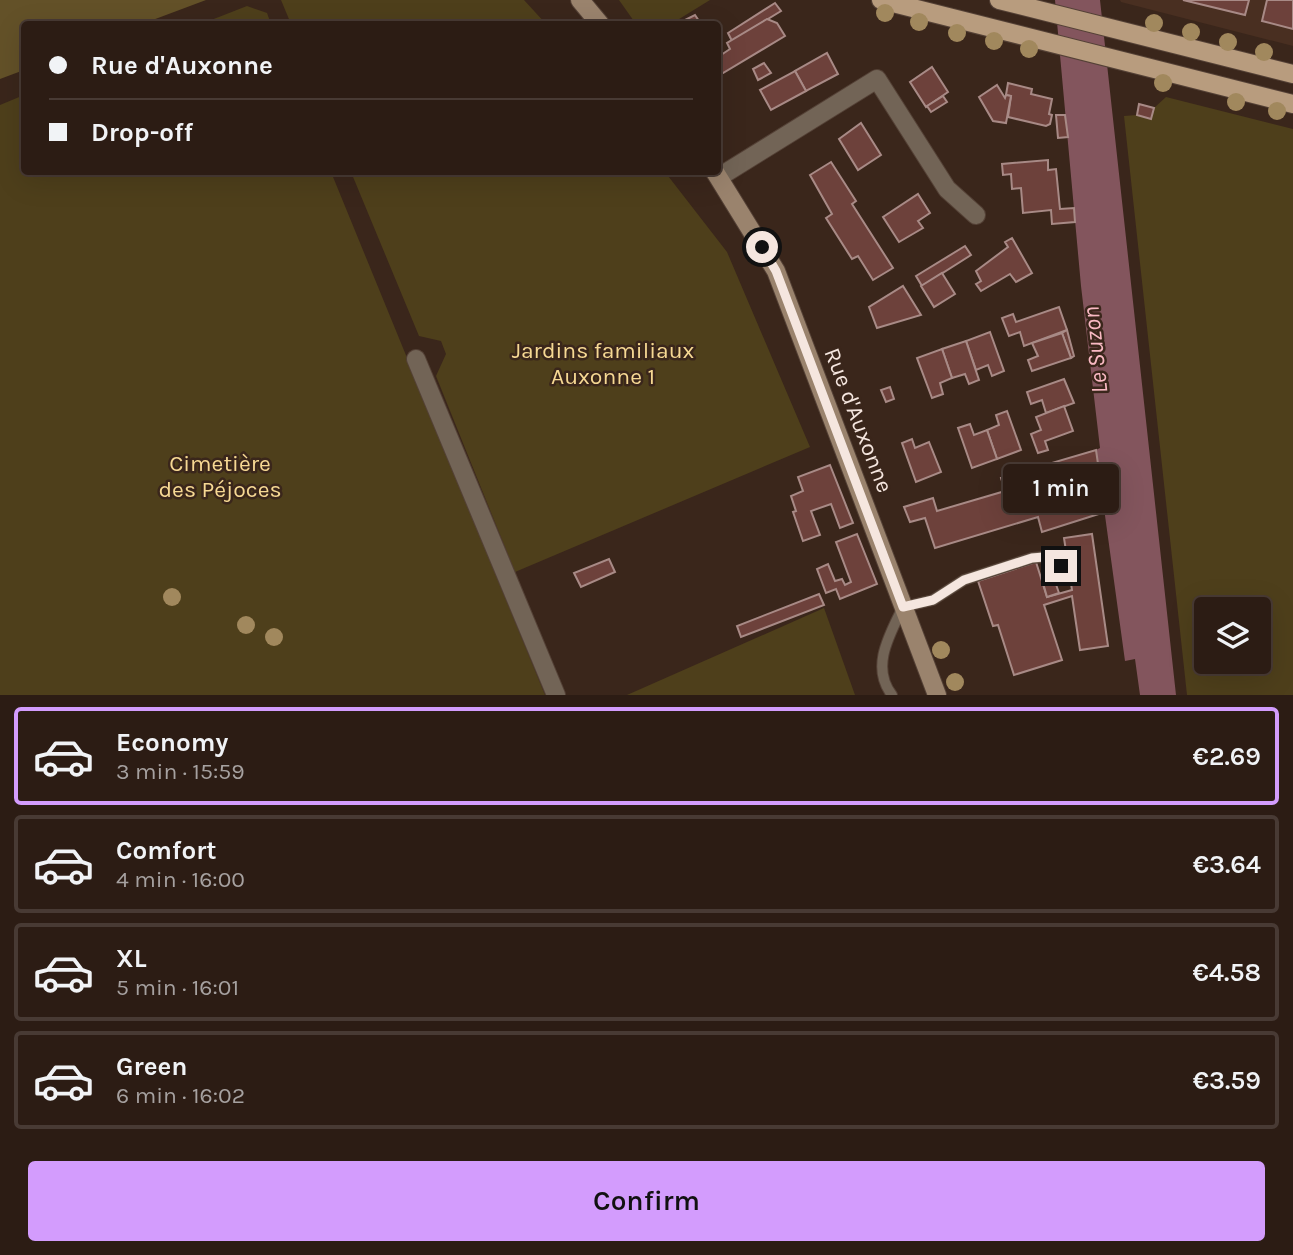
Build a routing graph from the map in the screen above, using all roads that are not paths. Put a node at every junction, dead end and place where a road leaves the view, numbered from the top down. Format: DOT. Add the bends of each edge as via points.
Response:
graph roads {
  1 [pos="580,0"];
  2 [pos="592,0"];
  3 [pos="881,0"];
  4 [pos="999,0"];
  5 [pos="1024,3"];
  6 [pos="596,21"];
  7 [pos="597,21"];
  8 [pos="1293,75"];
  9 [pos="1293,104"];
  10 [pos="721,172"];
  11 [pos="718,175"];
  12 [pos="976,215"];
  13 [pos="416,359"];
  14 [pos="1061,566"];
  15 [pos="903,607"];
  16 [pos="556,695"];
  17 [pos="892,695"];
  18 [pos="937,695"];
  1 -- 6 [label="main road"];
  2 -- 7 [label="main road"];
  3 -- 9 [label="main road"];
  4 -- 5 [label="main road"];
  5 -- 8 [label="main road"];
  10 -- 12 [label="street" via="877,79 947,189"];
  11 -- 15 [label="main road, Rue d'Auxonne" via="776,271"];
  13 -- 16 [label="street"];
  14 -- 15 [label="lane" via="1055,556 1032,558 964,580 933,600"];
  15 -- 17 [label="lane" via="883,649 882,671"];
  15 -- 18 [label="main road, Rue d'Auxonne"];
}
